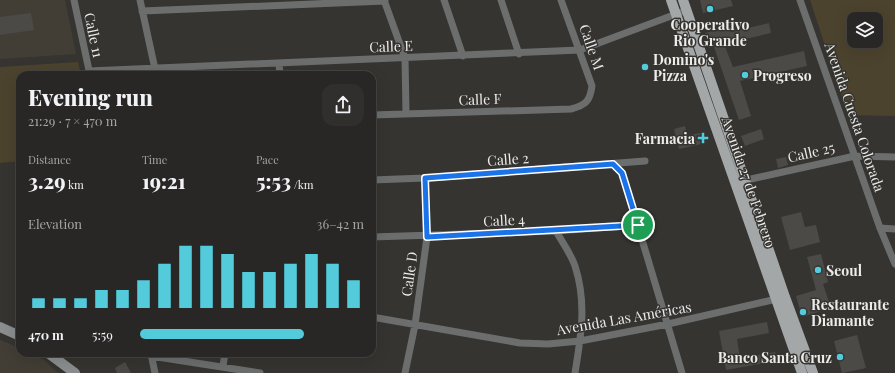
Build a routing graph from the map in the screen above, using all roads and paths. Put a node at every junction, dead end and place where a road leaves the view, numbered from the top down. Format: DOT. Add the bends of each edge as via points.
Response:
graph roads {
  1 [pos="74,0"];
  2 [pos="140,0"];
  3 [pos="385,0"];
  4 [pos="444,0"];
  5 [pos="501,0"];
  6 [pos="561,0"];
  7 [pos="670,0"];
  8 [pos="800,0"];
  9 [pos="685,5"];
  10 [pos="142,11"];
  11 [pos="676,14"];
  12 [pos="580,50"];
  13 [pos="519,54"];
  14 [pos="463,56"];
  15 [pos="405,58"];
  16 [pos="279,63"];
  17 [pos="155,69"];
  18 [pos="89,71"];
  19 [pos="122,71"];
  20 [pos="280,71"];
  21 [pos="587,103"];
  22 [pos="406,114"];
  23 [pos="376,115"];
  24 [pos="855,156"];
  25 [pos="895,157"];
  26 [pos="645,161"];
  27 [pos="613,164"];
  28 [pos="425,178"];
  29 [pos="376,180"];
  30 [pos="745,181"];
  31 [pos="734,183"];
  32 [pos="638,225"];
  33 [pos="880,228"];
  34 [pos="895,229"];
  35 [pos="556,231"];
  36 [pos="427,237"];
  37 [pos="376,238"];
  38 [pos="895,264"];
  39 [pos="780,299"];
  40 [pos="376,318"];
  41 [pos="668,324"];
  42 [pos="415,325"];
  43 [pos="0,327"];
  44 [pos="16,334"];
  45 [pos="580,341"];
  46 [pos="53,357"];
  47 [pos="151,357"];
  48 [pos="164,357"];
  49 [pos="224,357"];
  50 [pos="223,366"];
  51 [pos="75,373"];
  52 [pos="155,373"];
  53 [pos="260,373"];
  54 [pos="405,373"];
  55 [pos="575,373"];
  56 [pos="682,373"];
  57 [pos="802,373"];
  58 [pos="813,373"];
  1 -- 18 [label="street, Calle 11"];
  2 -- 10 [label="street"];
  3 -- 10 [label="street"];
  3 -- 15 [label="street"];
  4 -- 14 [label="street"];
  5 -- 13 [label="street"];
  6 -- 12 [label="street, Calle M"];
  7 -- 11 [label="main road, Avenida 27 de Febrero"];
  8 -- 24 [label="street, Avenida Cuesta Colorada"];
  9 -- 11 [label="street, Calle E"];
  9 -- 30 [label="main road, Avenida 27 de Febrero"];
  10 -- 17 [label="street"];
  11 -- 12 [label="street, Calle E"];
  11 -- 31 [label="main road, Avenida 27 de Febrero"];
  12 -- 13 [label="street, Calle E"];
  12 -- 21 [label="street, Calle M" via="592,86"];
  13 -- 14 [label="street, Calle E"];
  14 -- 15 [label="street, Calle E"];
  15 -- 16 [label="street, Calle E"];
  15 -- 22 [label="street"];
  16 -- 17 [label="street, Calle E"];
  16 -- 20 [label="street"];
  17 -- 19 [label="street, Calle E"];
  21 -- 22 [label="street, Calle F" via="571,109"];
  22 -- 23 [label="street, Calle F"];
  24 -- 25 [label="street, Calle 25"];
  24 -- 30 [label="street, Calle 25"];
  24 -- 33 [label="street, Avenida Cuesta Colorada"];
  26 -- 27 [label="street, Calle 2"];
  27 -- 28 [label="street, Calle 2"];
  27 -- 32 [label="street" via="622,173"];
  28 -- 29 [label="street, Calle 2"];
  28 -- 36 [label="street, Calle D"];
  30 -- 31 [label="street, Calle 25"];
  30 -- 39 [label="main road, Avenida 27 de Febrero"];
  31 -- 39 [label="main road, Avenida 27 de Febrero"];
  32 -- 35 [label="street, Calle 4"];
  32 -- 41 [label="street"];
  33 -- 34 [label="street"];
  33 -- 38 [label="street, Avenida Cuesta Colorada"];
  35 -- 36 [label="street, Calle 4"];
  35 -- 45 [label="street" via="575,265 583,300"];
  36 -- 37 [label="street, Calle 4"];
  36 -- 42 [label="street, Calle D"];
  39 -- 41 [label="street, Avenida Las Américas"];
  39 -- 57 [label="main road, Avenida 27 de Febrero"];
  39 -- 58 [label="main road, Avenida 27 de Febrero"];
  40 -- 42 [label="street, Avenida Las Américas"];
  41 -- 45 [label="street, Avenida Las Américas"];
  41 -- 56 [label="street"];
  42 -- 45 [label="street, Avenida Las Américas" via="520,343"];
  42 -- 54 [label="street, Calle D"];
  43 -- 44 [label="main road"];
  45 -- 55 [label="street"];
  46 -- 51 [label="main road"];
  47 -- 52 [label="street"];
  48 -- 50 [label="street"];
  49 -- 50 [label="street"];
  50 -- 53 [label="street"];
}
